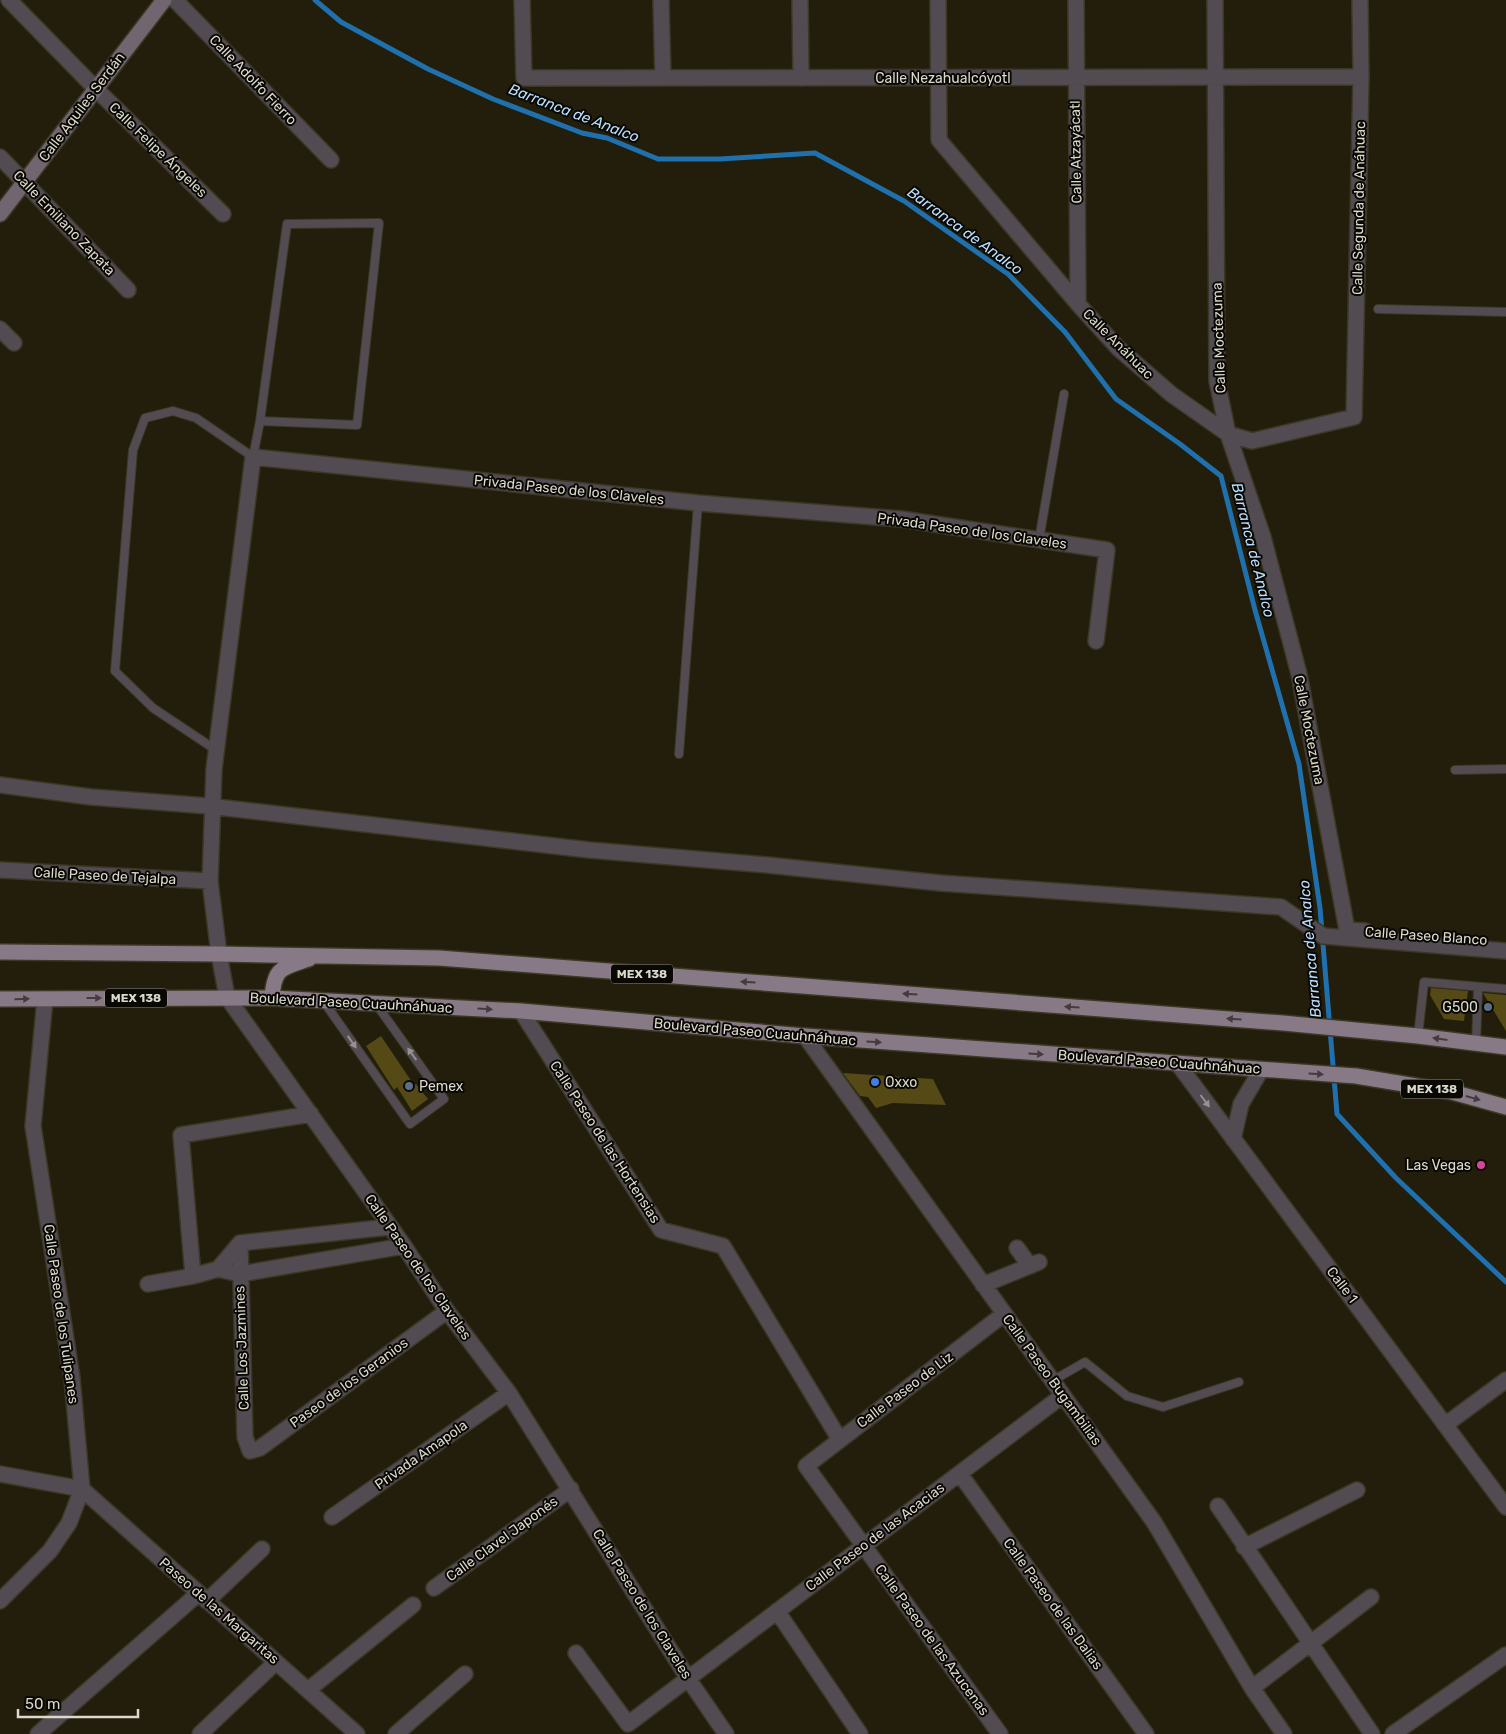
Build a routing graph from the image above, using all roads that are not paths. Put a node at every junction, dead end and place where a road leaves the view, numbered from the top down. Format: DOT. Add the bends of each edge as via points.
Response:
graph roads {
  1 [pos="9,0"];
  2 [pos="164,0"];
  3 [pos="175,0"];
  4 [pos="522,0"];
  5 [pos="661,0"];
  6 [pos="800,0"];
  7 [pos="938,0"];
  8 [pos="1076,0"];
  9 [pos="1215,0"];
  10 [pos="1360,0"];
  11 [pos="1075,77"];
  12 [pos="1215,77"];
  13 [pos="1361,77"];
  14 [pos="662,78"];
  15 [pos="801,78"];
  16 [pos="938,78"];
  17 [pos="96,89"];
  18 [pos="0,157"];
  19 [pos="331,160"];
  20 [pos="25,181"];
  21 [pos="0,214"];
  22 [pos="223,214"];
  23 [pos="128,290"];
  24 [pos="1078,304"];
  25 [pos="1378,309"];
  26 [pos="1506,312"];
  27 [pos="0,329"];
  28 [pos="14,344"];
  29 [pos="1064,394"];
  30 [pos="1354,417"];
  31 [pos="260,421"];
  32 [pos="1228,434"];
  33 [pos="253,457"];
  34 [pos="698,503"];
  35 [pos="1039,540"];
  36 [pos="1096,641"];
  37 [pos="216,750"];
  38 [pos="679,754"];
  39 [pos="1506,769"];
  40 [pos="1455,770"];
  41 [pos="0,785"];
  42 [pos="213,807"];
  43 [pos="0,870"];
  44 [pos="210,881"];
  45 [pos="1347,930"];
  46 [pos="1506,942"];
  47 [pos="1506,951"];
  48 [pos="0,952"];
  49 [pos="219,954"];
  50 [pos="320,956"];
  51 [pos="1478,988"];
  52 [pos="1506,989"];
  53 [pos="227,997"];
  54 [pos="272,998"];
  55 [pos="0,999"];
  56 [pos="45,999"];
  57 [pos="324,1002"];
  58 [pos="376,1004"];
  59 [pos="521,1011"];
  60 [pos="805,1036"];
  61 [pos="1418,1036"];
  62 [pos="1476,1044"];
  63 [pos="1506,1047"];
  64 [pos="1178,1064"];
  65 [pos="1261,1070"];
  66 [pos="1506,1107"];
  67 [pos="312,1114"];
  68 [pos="1233,1139"];
  69 [pos="389,1227"];
  70 [pos="240,1243"];
  71 [pos="404,1246"];
  72 [pos="1017,1248"];
  73 [pos="218,1269"];
  74 [pos="240,1274"];
  75 [pos="193,1276"];
  76 [pos="148,1284"];
  77 [pos="983,1284"];
  78 [pos="447,1312"];
  79 [pos="1004,1314"];
  80 [pos="1506,1380"];
  81 [pos="1052,1381"];
  82 [pos="1239,1382"];
  83 [pos="509,1392"];
  84 [pos="1062,1396"];
  85 [pos="1445,1425"];
  86 [pos="840,1440"];
  87 [pos="250,1450"];
  88 [pos="806,1466"];
  89 [pos="0,1474"];
  90 [pos="960,1474"];
  91 [pos="82,1489"];
  92 [pos="570,1490"];
  93 [pos="1357,1490"];
  94 [pos="1218,1506"];
  95 [pos="1506,1507"];
  96 [pos="332,1518"];
  97 [pos="865,1546"];
  98 [pos="1244,1547"];
  99 [pos="262,1549"];
  100 [pos="434,1588"];
  101 [pos="203,1597"];
  102 [pos="1371,1597"];
  103 [pos="0,1601"];
  104 [pos="413,1605"];
  105 [pos="777,1611"];
  106 [pos="1310,1644"];
  107 [pos="576,1653"];
  108 [pos="1506,1655"];
  109 [pos="276,1662"];
  110 [pos="465,1674"];
  111 [pos="689,1680"];
  112 [pos="1252,1688"];
  113 [pos="308,1690"];
  114 [pos="38,1734"];
  115 [pos="200,1734"];
  116 [pos="357,1734"];
  117 [pos="396,1734"];
  118 [pos="726,1734"];
  119 [pos="860,1734"];
  120 [pos="1000,1734"];
  121 [pos="1146,1734"];
  122 [pos="1284,1734"];
  123 [pos="1372,1734"];
  124 [pos="1393,1734"];
  1 -- 17 [label="street, Calle Felipe Ángeles"];
  2 -- 17 [label="street, Calle Aquiles Serdán"];
  3 -- 19 [label="street, Calle Adolfo Fierro"];
  4 -- 14 [label="street, Calle Nezahualcóyotl" via="524,78"];
  5 -- 14 [label="street"];
  6 -- 15 [label="street"];
  7 -- 16 [label="street"];
  8 -- 11 [label="street, Calle Atzayácatl"];
  9 -- 12 [label="street, Calle Moctezuma"];
  10 -- 13 [label="street, Calle Segunda de Anáhuac"];
  11 -- 12 [label="street, Calle Nezahualcóyotl"];
  11 -- 16 [label="street, Calle Nezahualcóyotl"];
  11 -- 24 [label="street, Calle Atzayácatl"];
  12 -- 13 [label="street, Calle Nezahualcóyotl"];
  12 -- 32 [label="street, Calle Moctezuma" via="1217,382"];
  13 -- 30 [label="street, Calle Segunda de Anáhuac"];
  14 -- 15 [label="street, Calle Nezahualcóyotl"];
  15 -- 16 [label="street, Calle Nezahualcóyotl"];
  16 -- 24 [label="street, Calle Anáhuac" via="939,140"];
  17 -- 20 [label="street, Calle Aquiles Serdán"];
  17 -- 22 [label="street, Calle Felipe Ángeles"];
  18 -- 20 [label="street, Calle Emiliano Zapata"];
  20 -- 21 [label="street, Calle Aquiles Serdán"];
  20 -- 23 [label="street, Calle Emiliano Zapata"];
  24 -- 32 [label="street, Calle Anáhuac" via="1118,348 1171,394"];
  25 -- 26 [label="lane"];
  27 -- 28 [label="street"];
  29 -- 35 [label="lane"];
  30 -- 32 [label="street, Calle Anáhuac" via="1252,441"];
  31 -- 31 [label="lane" via="287,224 379,223 357,425"];
  31 -- 33 [label="lane"];
  32 -- 45 [label="street, Calle Moctezuma" via="1263,537 1299,674"];
  33 -- 34 [label="street, Privada Paseo de los Claveles"];
  33 -- 37 [label="street"];
  33 -- 37 [label="lane" via="196,418 173,411 145,418 132,450 115,671 153,708"];
  34 -- 35 [label="street, Privada Paseo de los Claveles" via="901,519"];
  34 -- 38 [label="lane"];
  35 -- 36 [label="street, Privada Paseo de los Claveles" via="1107,550"];
  37 -- 42 [label="street, Calle Paseo de los Claveles"];
  39 -- 40 [label="lane"];
  41 -- 42 [label="street" via="91,798"];
  42 -- 44 [label="street, Calle Paseo de los Claveles"];
  42 -- 47 [label="street" via="589,850 940,883 1281,907 1323,936"];
  43 -- 44 [label="street, Calle Paseo de Tejalpa"];
  44 -- 49 [label="street, Calle Paseo de los Claveles"];
  45 -- 46 [label="street, Calle Paseo Blanco"];
  48 -- 49 [label="main road, MEX 138"];
  49 -- 50 [label="main road, MEX 138"];
  49 -- 53 [label="street, Calle Paseo de los Claveles"];
  50 -- 54 [label="main road" via="285,967 276,974"];
  61 -- 50 [label="main road, MEX 138, one-way" via="439,958"];
  51 -- 52 [label="lane"];
  51 -- 61 [label="lane" via="1424,982"];
  51 -- 62 [label="lane"];
  53 -- 54 [label="main road, Boulevard Paseo Cuauhnáhuac / MEX 138"];
  56 -- 53 [label="main road, Boulevard Paseo Cuauhnáhuac / MEX 138, one-way"];
  53 -- 67 [label="street, Calle Paseo de los Claveles"];
  54 -- 57 [label="main road, Boulevard Paseo Cuauhnáhuac / MEX 138"];
  55 -- 56 [label="main road, Boulevard Paseo Cuauhnáhuac / MEX 138, one-way"];
  56 -- 91 [label="street, Calle Paseo de los Tulipanes" via="33,1126 72,1378"];
  57 -- 58 [label="main road, Boulevard Paseo Cuauhnáhuac / MEX 138"];
  57 -- 58 [label="lane, one-way" via="410,1124 444,1099"];
  58 -- 59 [label="main road, Boulevard Paseo Cuauhnáhuac / MEX 138, one-way"];
  59 -- 60 [label="main road, Boulevard Paseo Cuauhnáhuac / MEX 138"];
  59 -- 86 [label="street, Calle Paseo de las Hortensias" via="661,1230 724,1246"];
  60 -- 64 [label="main road, Boulevard Paseo Cuauhnáhuac / MEX 138, one-way"];
  60 -- 77 [label="street, Calle Paseo Bugambilias"];
  62 -- 61 [label="main road, MEX 138, one-way"];
  62 -- 63 [label="main road, MEX 138"];
  64 -- 65 [label="main road, Boulevard Paseo Cuauhnáhuac / MEX 138"];
  64 -- 68 [label="street, Calle 1, one-way"];
  65 -- 66 [label="main road, Boulevard Paseo Cuauhnáhuac / MEX 138, one-way" via="1356,1076 1452,1092"];
  65 -- 68 [label="street" via="1242,1104"];
  67 -- 69 [label="street, Calle Paseo de los Claveles"];
  67 -- 75 [label="street" via="181,1135"];
  68 -- 85 [label="street, Calle 1"];
  69 -- 70 [label="street"];
  69 -- 71 [label="street, Calle Paseo de los Claveles"];
  70 -- 73 [label="street"];
  70 -- 74 [label="street, Calle Los Jazmines"];
  71 -- 74 [label="street"];
  71 -- 78 [label="street, Calle Paseo de los Claveles"];
  72 -- 77 [label="street" via="1034,1264"];
  73 -- 74 [label="street"];
  73 -- 75 [label="street"];
  74 -- 87 [label="street, Calle Los Jazmines" via="245,1437"];
  75 -- 76 [label="street"];
  77 -- 79 [label="street, Calle Paseo Bugambilias"];
  78 -- 83 [label="street, Calle Paseo de los Claveles"];
  78 -- 87 [label="street, Paseo de los Geranios" via="260,1448"];
  79 -- 81 [label="street, Calle Paseo Bugambilias"];
  79 -- 86 [label="street, Calle Paseo de Liz"];
  80 -- 85 [label="street"];
  81 -- 82 [label="lane" via="1085,1362 1127,1396 1164,1407"];
  81 -- 84 [label="street, Calle Paseo Bugambilias"];
  83 -- 92 [label="street, Calle Paseo de los Claveles"];
  83 -- 96 [label="street, Privada Amapola"];
  84 -- 90 [label="street, Calle Paseo de las Acacias"];
  84 -- 112 [label="street, Calle Paseo Bugambilias" via="1154,1522"];
  85 -- 95 [label="street, Calle 1"];
  86 -- 88 [label="street, Calle Paseo de Liz"];
  88 -- 97 [label="street, Calle Paseo de las Azucenas"];
  89 -- 91 [label="street"];
  90 -- 97 [label="street, Calle Paseo de las Acacias"];
  90 -- 121 [label="street, Calle Paseo de las Dalias"];
  91 -- 101 [label="street, Paseo de las Margaritas"];
  91 -- 103 [label="street, Calle Paseo de los Tulipanes" via="69,1523 50,1550"];
  92 -- 100 [label="street, Calle Clavel Japonés"];
  92 -- 111 [label="street, Calle Paseo de los Claveles"];
  93 -- 98 [label="street"];
  94 -- 98 [label="street"];
  97 -- 105 [label="street, Calle Paseo de las Acacias"];
  97 -- 120 [label="street, Calle Paseo de las Azucenas"];
  98 -- 106 [label="street"];
  99 -- 101 [label="street"];
  101 -- 109 [label="street, Paseo de las Margaritas"];
  101 -- 114 [label="street"];
  102 -- 106 [label="street"];
  104 -- 113 [label="street"];
  105 -- 111 [label="street, Calle Paseo de las Acacias"];
  105 -- 119 [label="street"];
  106 -- 112 [label="street"];
  106 -- 123 [label="street"];
  107 -- 111 [label="street, Calle Paseo de las Acacias" via="628,1724"];
  108 -- 124 [label="street"];
  109 -- 113 [label="street, Paseo de las Margaritas"];
  109 -- 115 [label="street"];
  110 -- 117 [label="street"];
  111 -- 118 [label="street, Calle Paseo de los Claveles"];
  112 -- 122 [label="street, Calle Paseo Bugambilias"];
  113 -- 116 [label="street, Paseo de las Margaritas"];
}
